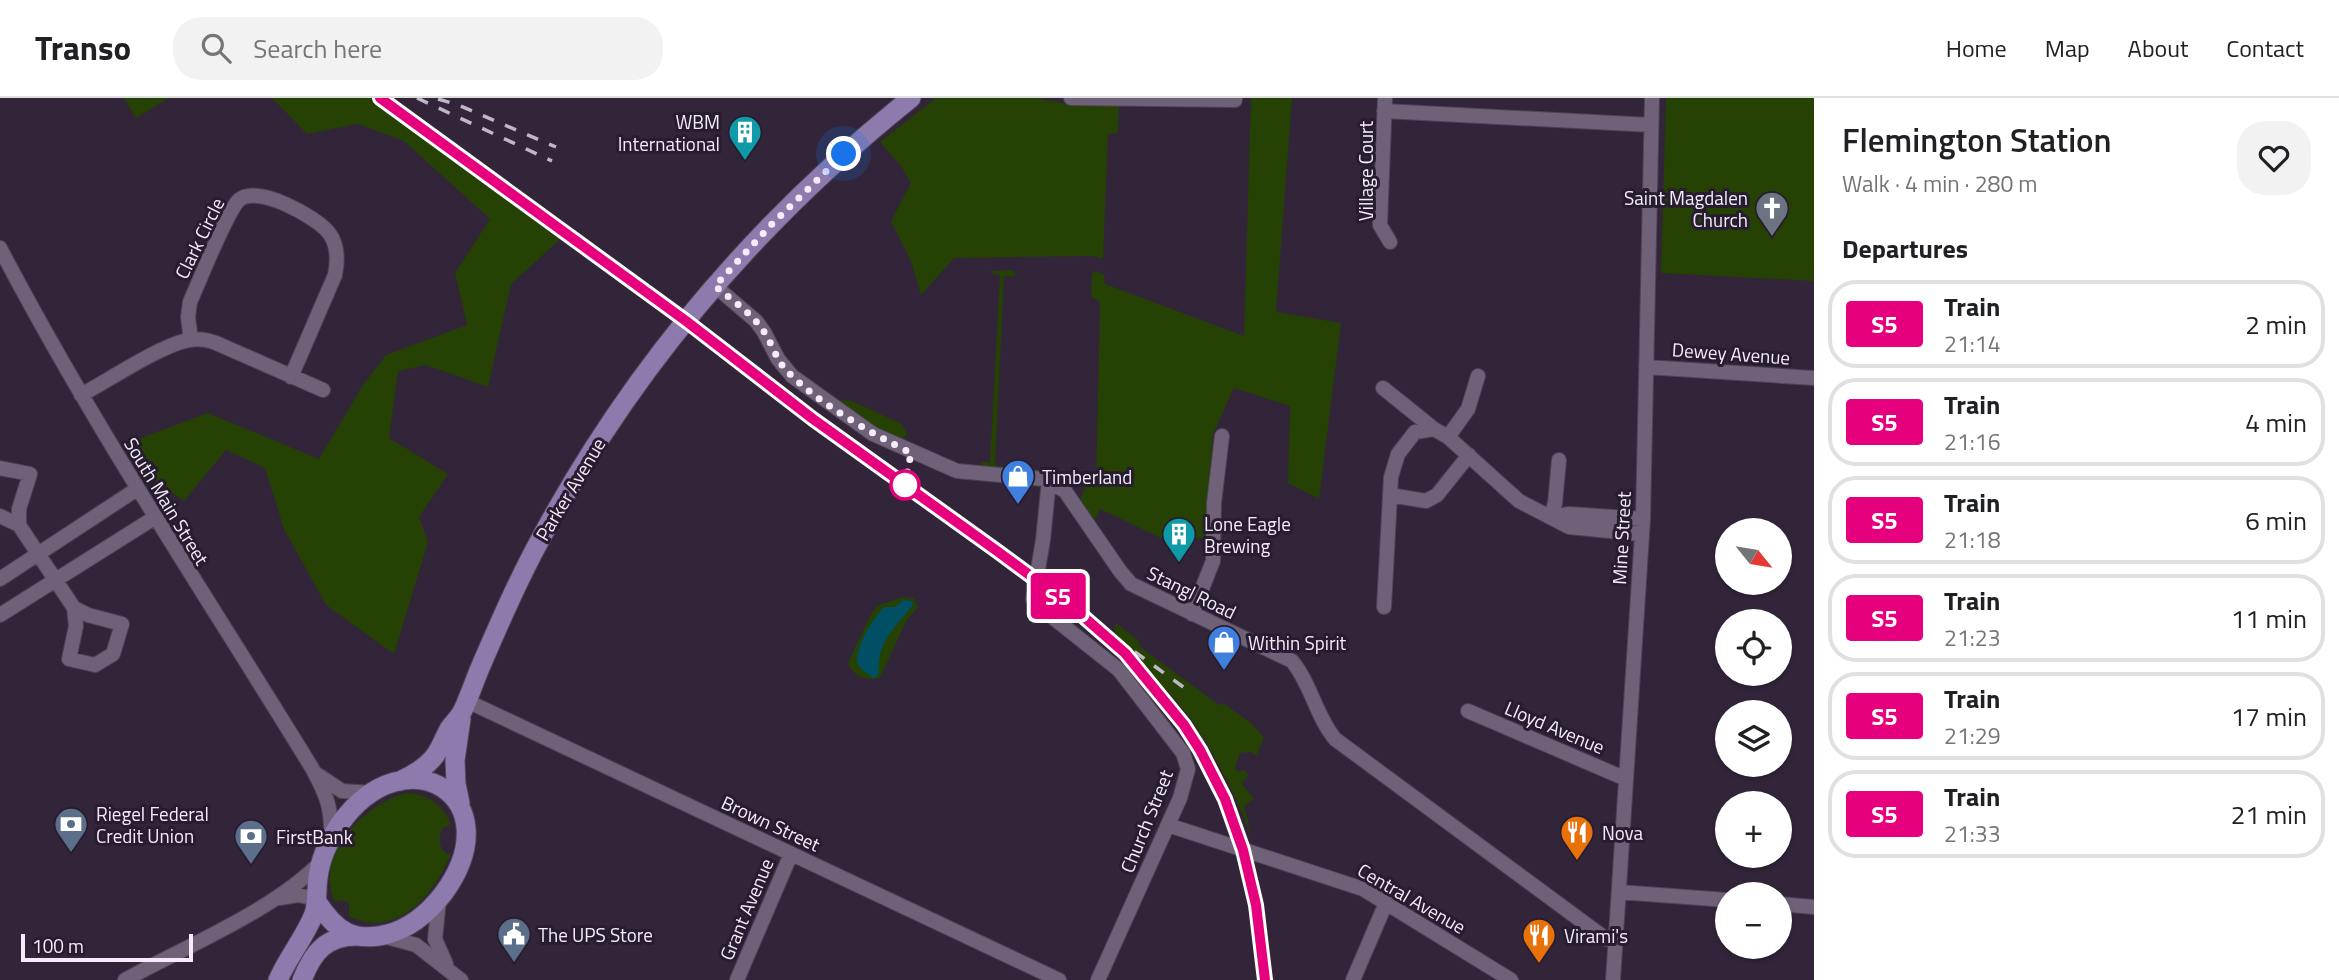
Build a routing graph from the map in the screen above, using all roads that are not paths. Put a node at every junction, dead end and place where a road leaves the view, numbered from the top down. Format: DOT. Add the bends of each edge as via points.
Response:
graph roads {
  1 [pos="911,98"];
  2 [pos="1071,98"];
  3 [pos="1652,98"];
  4 [pos="1236,100"];
  5 [pos="1385,104"];
  6 [pos="1651,125"];
  7 [pos="1390,242"];
  8 [pos="1,254"];
  9 [pos="715,286"];
  10 [pos="191,340"];
  11 [pos="1646,367"];
  12 [pos="1478,376"];
  13 [pos="291,377"];
  14 [pos="1814,378"];
  15 [pos="1383,388"];
  16 [pos="323,390"];
  17 [pos="81,395"];
  18 [pos="1434,429"];
  19 [pos="1223,436"];
  20 [pos="1448,437"];
  21 [pos="1469,455"];
  22 [pos="1559,460"];
  23 [pos="0,468"];
  24 [pos="1049,480"];
  25 [pos="136,489"];
  26 [pos="1390,495"];
  27 [pos="0,516"];
  28 [pos="1551,517"];
  29 [pos="154,518"];
  30 [pos="1643,519"];
  31 [pos="19,525"];
  32 [pos="1641,534"];
  33 [pos="38,554"];
  34 [pos="0,579"];
  35 [pos="55,580"];
  36 [pos="1384,607"];
  37 [pos="74,608"];
  38 [pos="1192,614"];
  39 [pos="0,615"];
  40 [pos="464,708"];
  41 [pos="1468,712"];
  42 [pos="312,768"];
  43 [pos="1626,779"];
  44 [pos="400,780"];
  45 [pos="374,792"];
  46 [pos="461,811"];
  47 [pos="1168,825"];
  48 [pos="331,838"];
  49 [pos="791,854"];
  50 [pos="320,863"];
  51 [pos="1619,892"];
  52 [pos="439,899"];
  53 [pos="1715,899"];
  54 [pos="272,900"];
  55 [pos="317,901"];
  56 [pos="1386,903"];
  57 [pos="1792,905"];
  58 [pos="1814,906"];
  59 [pos="382,935"];
  60 [pos="358,936"];
  61 [pos="1615,939"];
  62 [pos="457,977"];
  63 [pos="125,980"];
  64 [pos="278,980"];
  65 [pos="302,980"];
  66 [pos="737,980"];
  67 [pos="1059,980"];
  68 [pos="1098,980"];
  69 [pos="1353,980"];
  70 [pos="1511,980"];
  71 [pos="1613,980"];
  1 -- 9 [label="main road, Parker Avenue" via="811,184"];
  2 -- 4 [label="street"];
  3 -- 6 [label="street, Mine Street"];
  5 -- 6 [label="street"];
  5 -- 7 [label="street, Village Court" via="1380,225"];
  6 -- 11 [label="street, Mine Street"];
  8 -- 17 [label="street, South Main Street"];
  9 -- 24 [label="street" via="756,321 792,376 873,434 965,474"];
  9 -- 40 [label="main road, Parker Avenue" via="634,388 570,488 528,563"];
  10 -- 13 [label="street" via="216,343"];
  10 -- 13 [label="street, Clark Circle" via="190,302 230,214 240,198 265,196 320,223 336,245 335,275"];
  10 -- 17 [label="street" via="169,347"];
  11 -- 14 [label="street, Dewey Avenue"];
  11 -- 30 [label="street, Mine Street"];
  12 -- 20 [label="street" via="1468,409"];
  13 -- 16 [label="street"];
  15 -- 18 [label="street"];
  17 -- 25 [label="street, South Main Street"];
  18 -- 20 [label="street"];
  18 -- 26 [label="street" via="1415,432 1403,445 1394,464"];
  19 -- 38 [label="street" via="1214,503 1213,561"];
  20 -- 21 [label="street"];
  21 -- 26 [label="street" via="1437,495 1426,501"];
  21 -- 28 [label="street" via="1519,501"];
  22 -- 28 [label="street"];
  23 -- 31 [label="street" via="30,474"];
  24 -- 38 [label="street, Stangl Road" via="1065,491 1131,584"];
  24 -- 47 [label="street, Church Street" via="1033,599 1119,670 1184,753 1187,776"];
  25 -- 29 [label="street, South Main Street"];
  25 -- 33 [label="street"];
  26 -- 36 [label="street"];
  27 -- 31 [label="street"];
  28 -- 30 [label="street"];
  28 -- 32 [label="street" via="1569,527"];
  29 -- 35 [label="street"];
  29 -- 42 [label="street, South Main Street"];
  30 -- 32 [label="street, Mine Street"];
  31 -- 33 [label="street"];
  32 -- 43 [label="street, Mine Street"];
  33 -- 34 [label="street"];
  33 -- 35 [label="street"];
  35 -- 37 [label="street"];
  35 -- 39 [label="street"];
  37 -- 37 [label="street" via="76,626 69,659 95,665 113,654 122,624"];
  38 -- 61 [label="street, Stangl Road" via="1293,662 1335,739 1606,939"];
  40 -- 44 [label="main road, Parker Avenue" via="433,758"];
  40 -- 46 [label="main road, Parker Avenue" via="455,773"];
  40 -- 49 [label="street, Brown Street"];
  41 -- 43 [label="street, Lloyd Avenue"];
  42 -- 45 [label="street, South Main Street" via="342,791"];
  42 -- 48 [label="street, South Main Street" via="331,810"];
  43 -- 51 [label="street, Mine Street"];
  44 -- 45 [label="main road"];
  44 -- 46 [label="main road" via="419,778 442,786"];
  45 -- 48 [label="main road" via="350,812"];
  46 -- 52 [label="main road" via="467,836 463,858"];
  47 -- 56 [label="street, Central Avenue" via="1355,885"];
  47 -- 68 [label="street, Church Street"];
  48 -- 50 [label="main road"];
  49 -- 66 [label="street, Grant Avenue"];
  49 -- 67 [label="street, Brown Street"];
  50 -- 54 [label="street"];
  50 -- 55 [label="main road"];
  51 -- 53 [label="street"];
  51 -- 61 [label="street, Mine Street"];
  52 -- 59 [label="main road" via="407,926"];
  52 -- 62 [label="street" via="435,939"];
  54 -- 55 [label="street" via="290,895"];
  54 -- 63 [label="street"];
  55 -- 60 [label="main road" via="333,924"];
  55 -- 64 [label="main road"];
  56 -- 69 [label="street"];
  56 -- 70 [label="street, Central Avenue"];
  57 -- 58 [label="street"];
  59 -- 60 [label="main road"];
  59 -- 62 [label="street" via="416,945"];
  60 -- 65 [label="main road" via="338,937 322,947"];
  61 -- 71 [label="street, Mine Street"];
}
